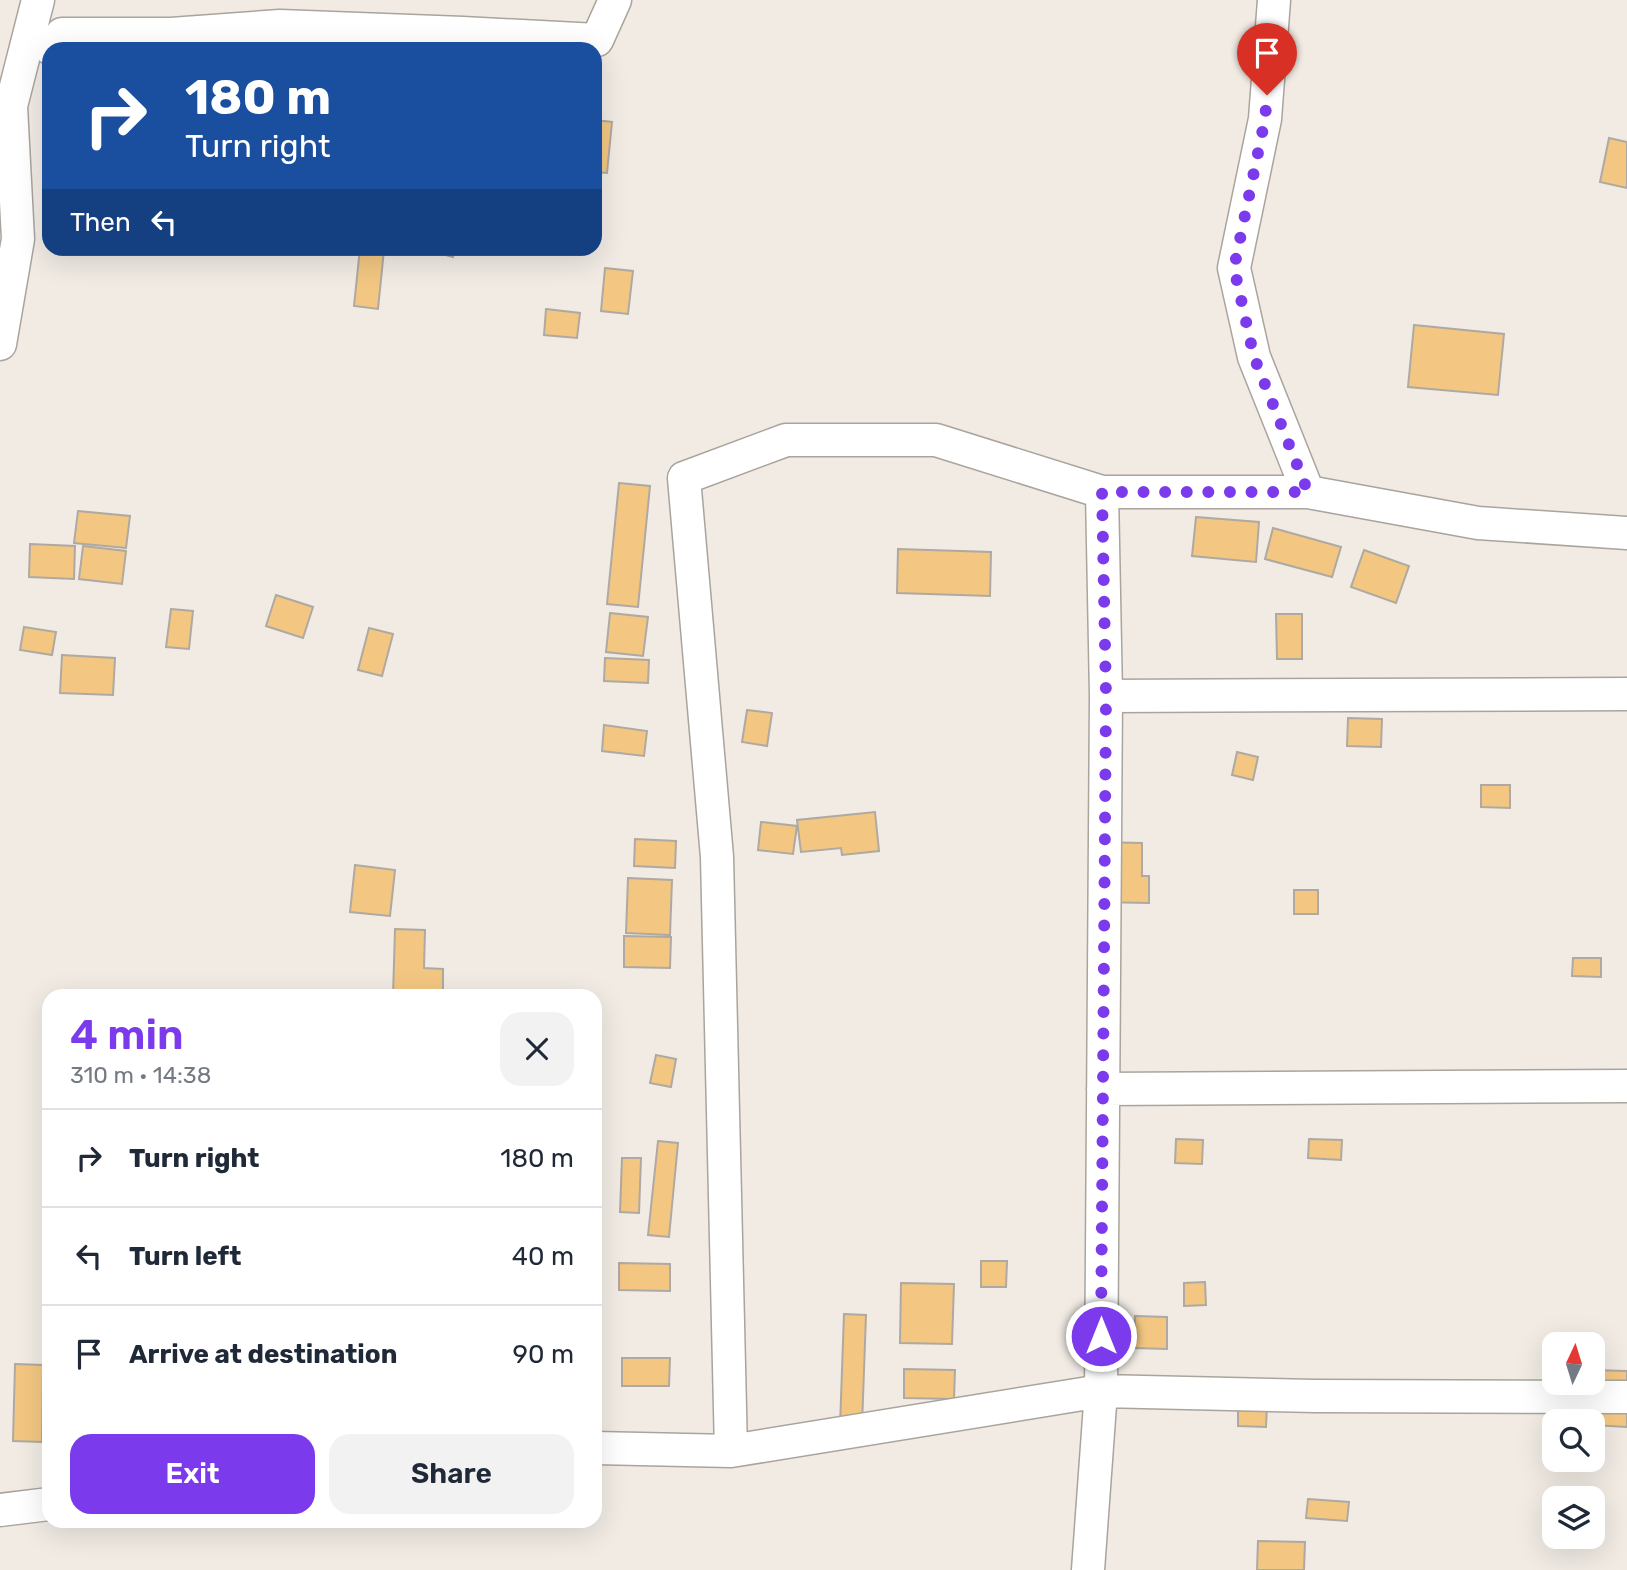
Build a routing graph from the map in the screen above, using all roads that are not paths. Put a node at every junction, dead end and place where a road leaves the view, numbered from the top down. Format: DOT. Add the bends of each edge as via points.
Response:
graph roads {
  1 [pos="38,0"];
  2 [pos="615,0"];
  3 [pos="1274,0"];
  4 [pos="284,13"];
  5 [pos="56,42"];
  6 [pos="42,61"];
  7 [pos="6,106"];
  8 [pos="0,344"];
  9 [pos="1102,492"];
  10 [pos="1308,492"];
  11 [pos="1627,533"];
  12 [pos="1627,694"];
  13 [pos="1106,696"];
  14 [pos="1627,1086"];
  15 [pos="1103,1089"];
  16 [pos="1101,1391"];
  17 [pos="1627,1397"];
  18 [pos="602,1448"];
  19 [pos="731,1451"];
  20 [pos="42,1505"];
  21 [pos="0,1510"];
  22 [pos="1088,1570"];
  1 -- 7 [label="street"];
  2 -- 4 [label="street" via="597,40"];
  3 -- 10 [label="street" via="1265,119 1234,268 1254,357"];
  4 -- 5 [label="street" via="171,34 62,34"];
  6 -- 7 [label="street"];
  7 -- 8 [label="street" via="18,239"];
  9 -- 10 [label="street"];
  9 -- 13 [label="street"];
  9 -- 19 [label="street" via="936,440 786,440 684,478 717,857"];
  10 -- 11 [label="street" via="1478,523"];
  12 -- 13 [label="street"];
  13 -- 15 [label="street"];
  14 -- 15 [label="street"];
  15 -- 16 [label="street"];
  16 -- 17 [label="street"];
  16 -- 19 [label="street"];
  16 -- 22 [label="street"];
  18 -- 19 [label="street"];
  20 -- 21 [label="street"];
}
